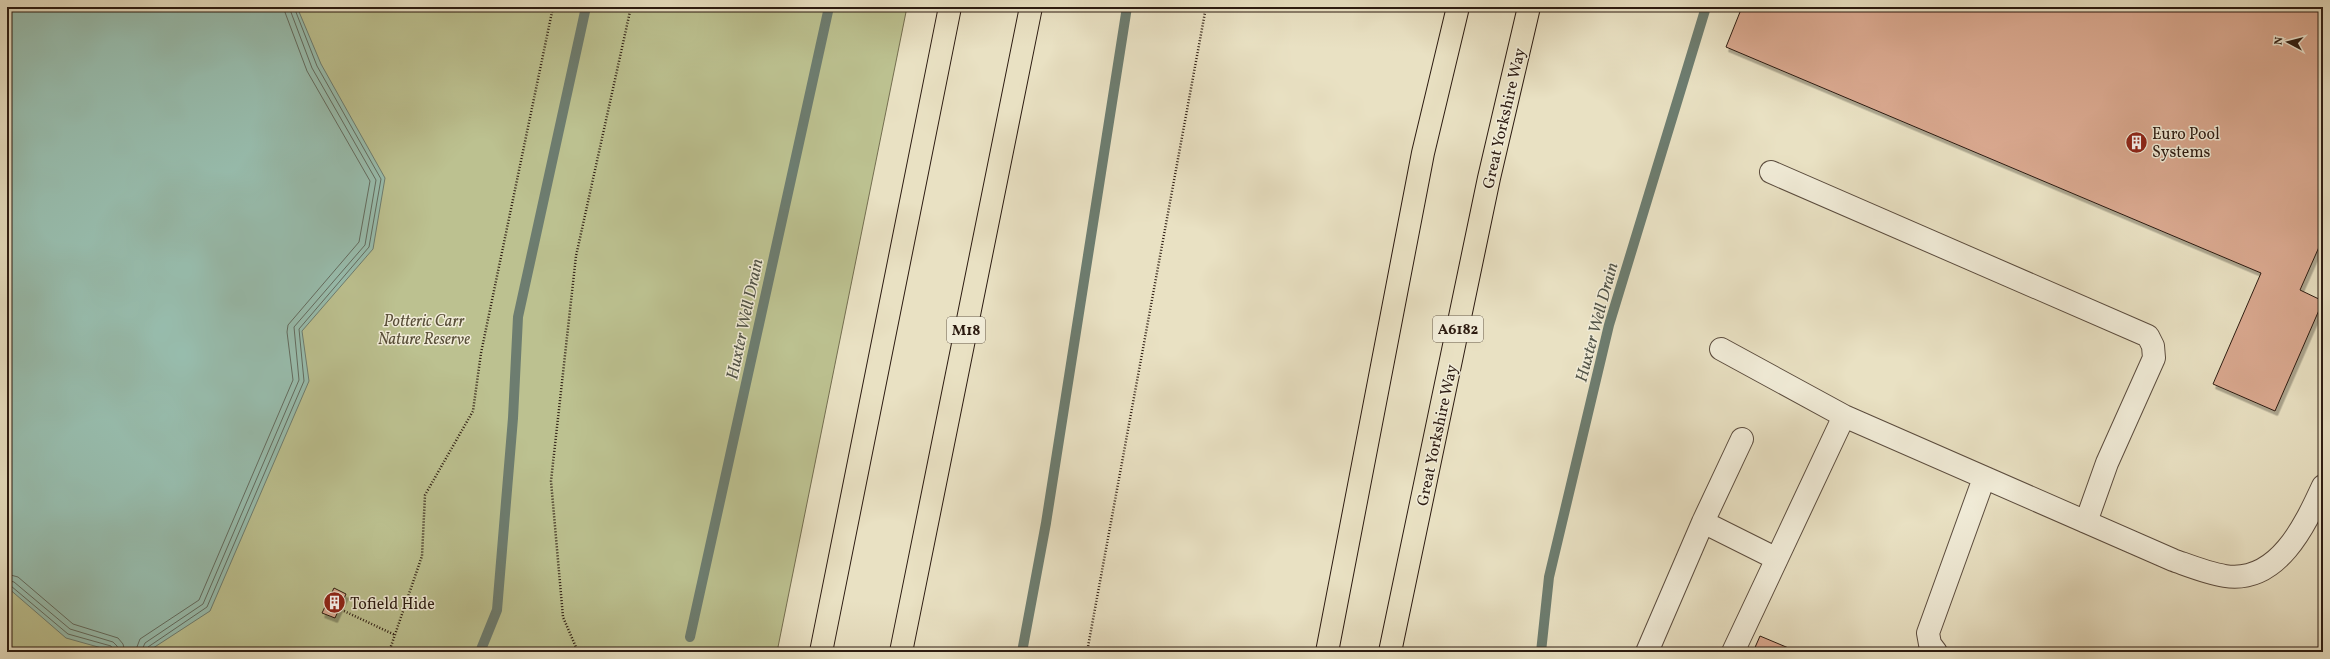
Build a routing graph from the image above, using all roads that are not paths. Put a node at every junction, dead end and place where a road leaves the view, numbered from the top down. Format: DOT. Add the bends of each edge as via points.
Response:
graph roads {
  1 [pos="950,7"];
  2 [pos="1031,7"];
  3 [pos="1458,7"];
  4 [pos="1529,7"];
  5 [pos="1771,172"];
  6 [pos="1721,349"];
  7 [pos="1844,416"];
  8 [pos="1742,439"];
  9 [pos="1984,478"];
  10 [pos="2323,486"];
  11 [pos="1703,522"];
  12 [pos="2086,522"];
  13 [pos="1775,558"];
  14 [pos="821,652"];
  15 [pos="901,652"];
  16 [pos="1327,652"];
  17 [pos="1390,652"];
  18 [pos="1647,652"];
  19 [pos="1733,652"];
  20 [pos="1936,652"];
  1 -- 14 [label="highway"];
  2 -- 15 [label="highway, M18"];
  3 -- 16 [label="highway" via="1423,153"];
  4 -- 17 [label="highway, Great Yorkshire Way / A6182" via="1489,178"];
  5 -- 12 [label="lane" via="2148,336 2153,346 2154,358 2107,463"];
  6 -- 7 [label="lane"];
  7 -- 9 [label="lane"];
  7 -- 13 [label="lane"];
  8 -- 11 [label="lane"];
  9 -- 12 [label="lane"];
  9 -- 20 [label="lane" via="1928,633 1930,644"];
  10 -- 12 [label="lane" via="2290,546 2273,564 2249,575 2227,576 2201,570"];
  11 -- 13 [label="lane"];
  11 -- 18 [label="lane"];
  13 -- 19 [label="lane"];
}
